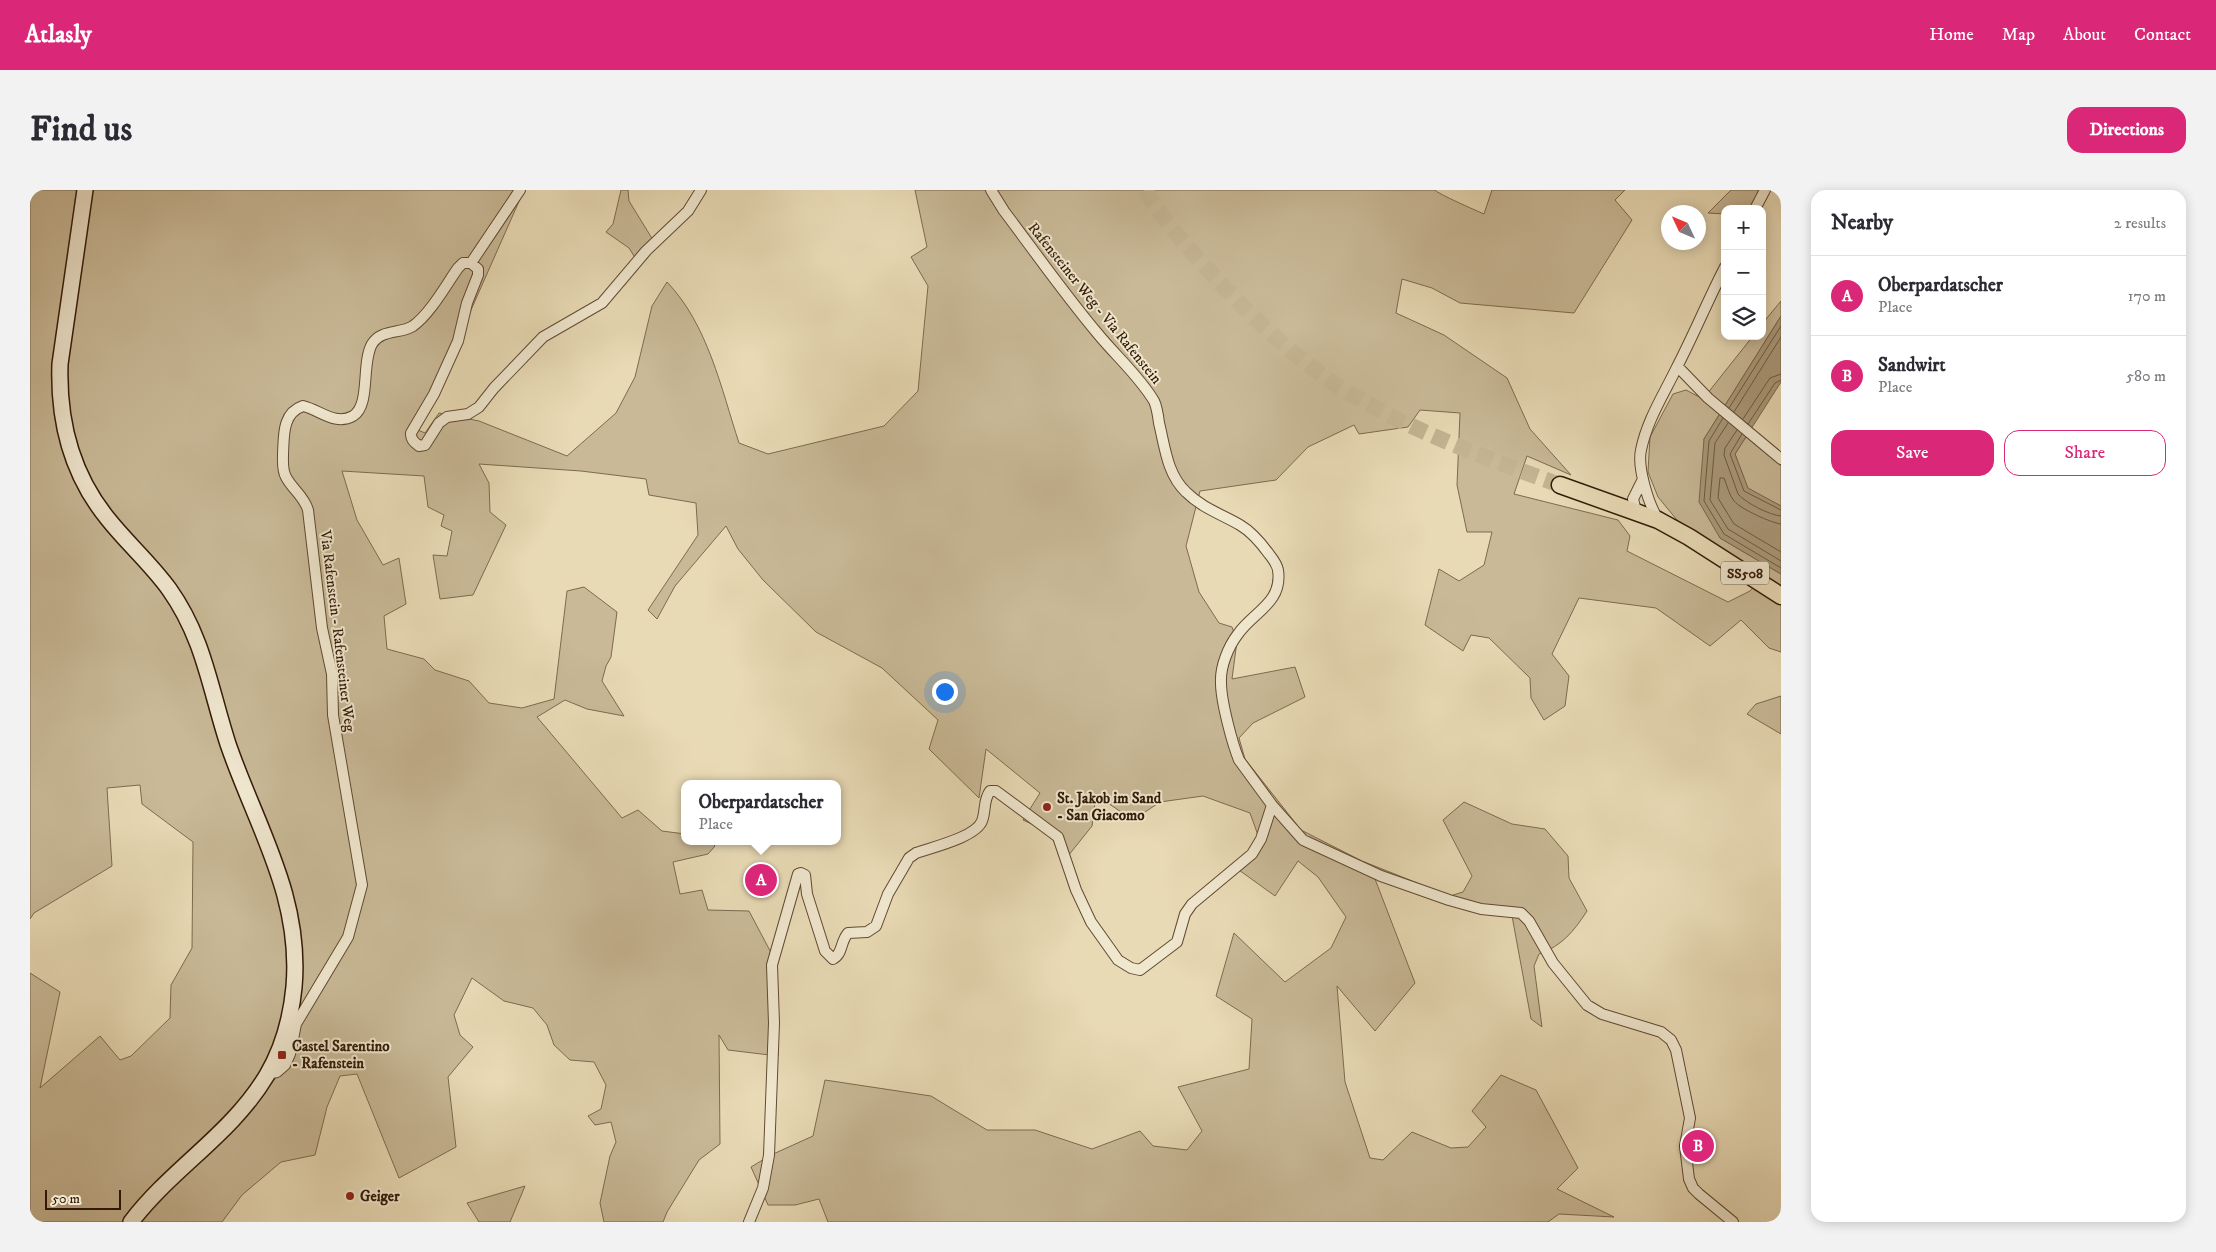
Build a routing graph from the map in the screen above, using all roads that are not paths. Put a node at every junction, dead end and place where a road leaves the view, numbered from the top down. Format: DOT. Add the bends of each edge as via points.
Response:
graph roads {
  1 [pos="84,190"];
  2 [pos="520,190"];
  3 [pos="701,190"];
  4 [pos="991,190"];
  5 [pos="1765,190"];
  6 [pos="1757,205"];
  7 [pos="471,263"];
  8 [pos="1721,276"];
  9 [pos="1678,367"];
  10 [pos="1781,459"];
  11 [pos="1643,479"];
  12 [pos="1560,485"];
  13 [pos="1649,499"];
  14 [pos="1634,505"];
  15 [pos="1658,520"];
  16 [pos="1781,596"];
  17 [pos="1272,805"];
  18 [pos="267,1074"];
  19 [pos="131,1222"];
  20 [pos="749,1222"];
  21 [pos="1733,1222"];
  1 -- 18 [label="main road" via="60,364 61,412 72,453 90,495 168,587 185,612 204,659 228,744 280,874 292,921 294,976 288,1022"];
  2 -- 7 [label="street"];
  3 -- 7 [label="street" via="688,211 646,250 602,303 543,337 479,407 468,414 447,417 438,423 428,442 419,446 411,438 411,433 434,394 458,341 478,273"];
  4 -- 17 [label="street, Rafensteiner Weg - Via Rafenstein" via="1098,334 1146,389 1155,404 1168,462 1178,483 1210,512 1251,533 1278,568 1276,592 1268,607 1236,635 1225,660 1220,684 1239,760"];
  5 -- 6 [label="street"];
  7 -- 18 [label="street, Via Rafenstein - Rafensteiner Weg" via="463,263 458,268 414,325 376,339 368,354 363,401 358,412 339,420 303,406 293,411 285,425 283,472 308,510 322,628 332,674 333,715 362,885 348,937 296,1024 285,1065 277,1072"];
  8 -- 9 [label="street"];
  9 -- 10 [label="street" via="1708,398"];
  9 -- 11 [label="street" via="1645,435 1640,452"];
  11 -- 13 [label="street"];
  11 -- 14 [label="street"];
  12 -- 14 [label="main road, SS508" via="1614,504"];
  13 -- 14 [label="street" via="1644,507"];
  13 -- 15 [label="street"];
  14 -- 15 [label="main road, SS508"];
  15 -- 16 [label="main road, SS508"];
  17 -- 20 [label="street" via="1261,839 1252,854 1192,904 1185,914 1177,942 1140,970 1118,960 1091,922 1058,837 996,791 990,791 986,797 982,822 976,830 909,858 884,902 876,926 868,932 848,934 840,953 832,960 825,951 807,894 807,880 804,874 798,874 772,965 774,1022 770,1155 763,1188"];
  17 -- 21 [label="street, Rafensteiner Weg - Via Rafenstein" via="1303,840 1365,870 1470,906 1521,913 1553,963 1587,1005 1602,1014 1655,1029 1671,1040 1690,1118 1685,1146 1689,1179 1699,1194"];
  18 -- 19 [label="main road" via="250,1101 226,1128"];
}
